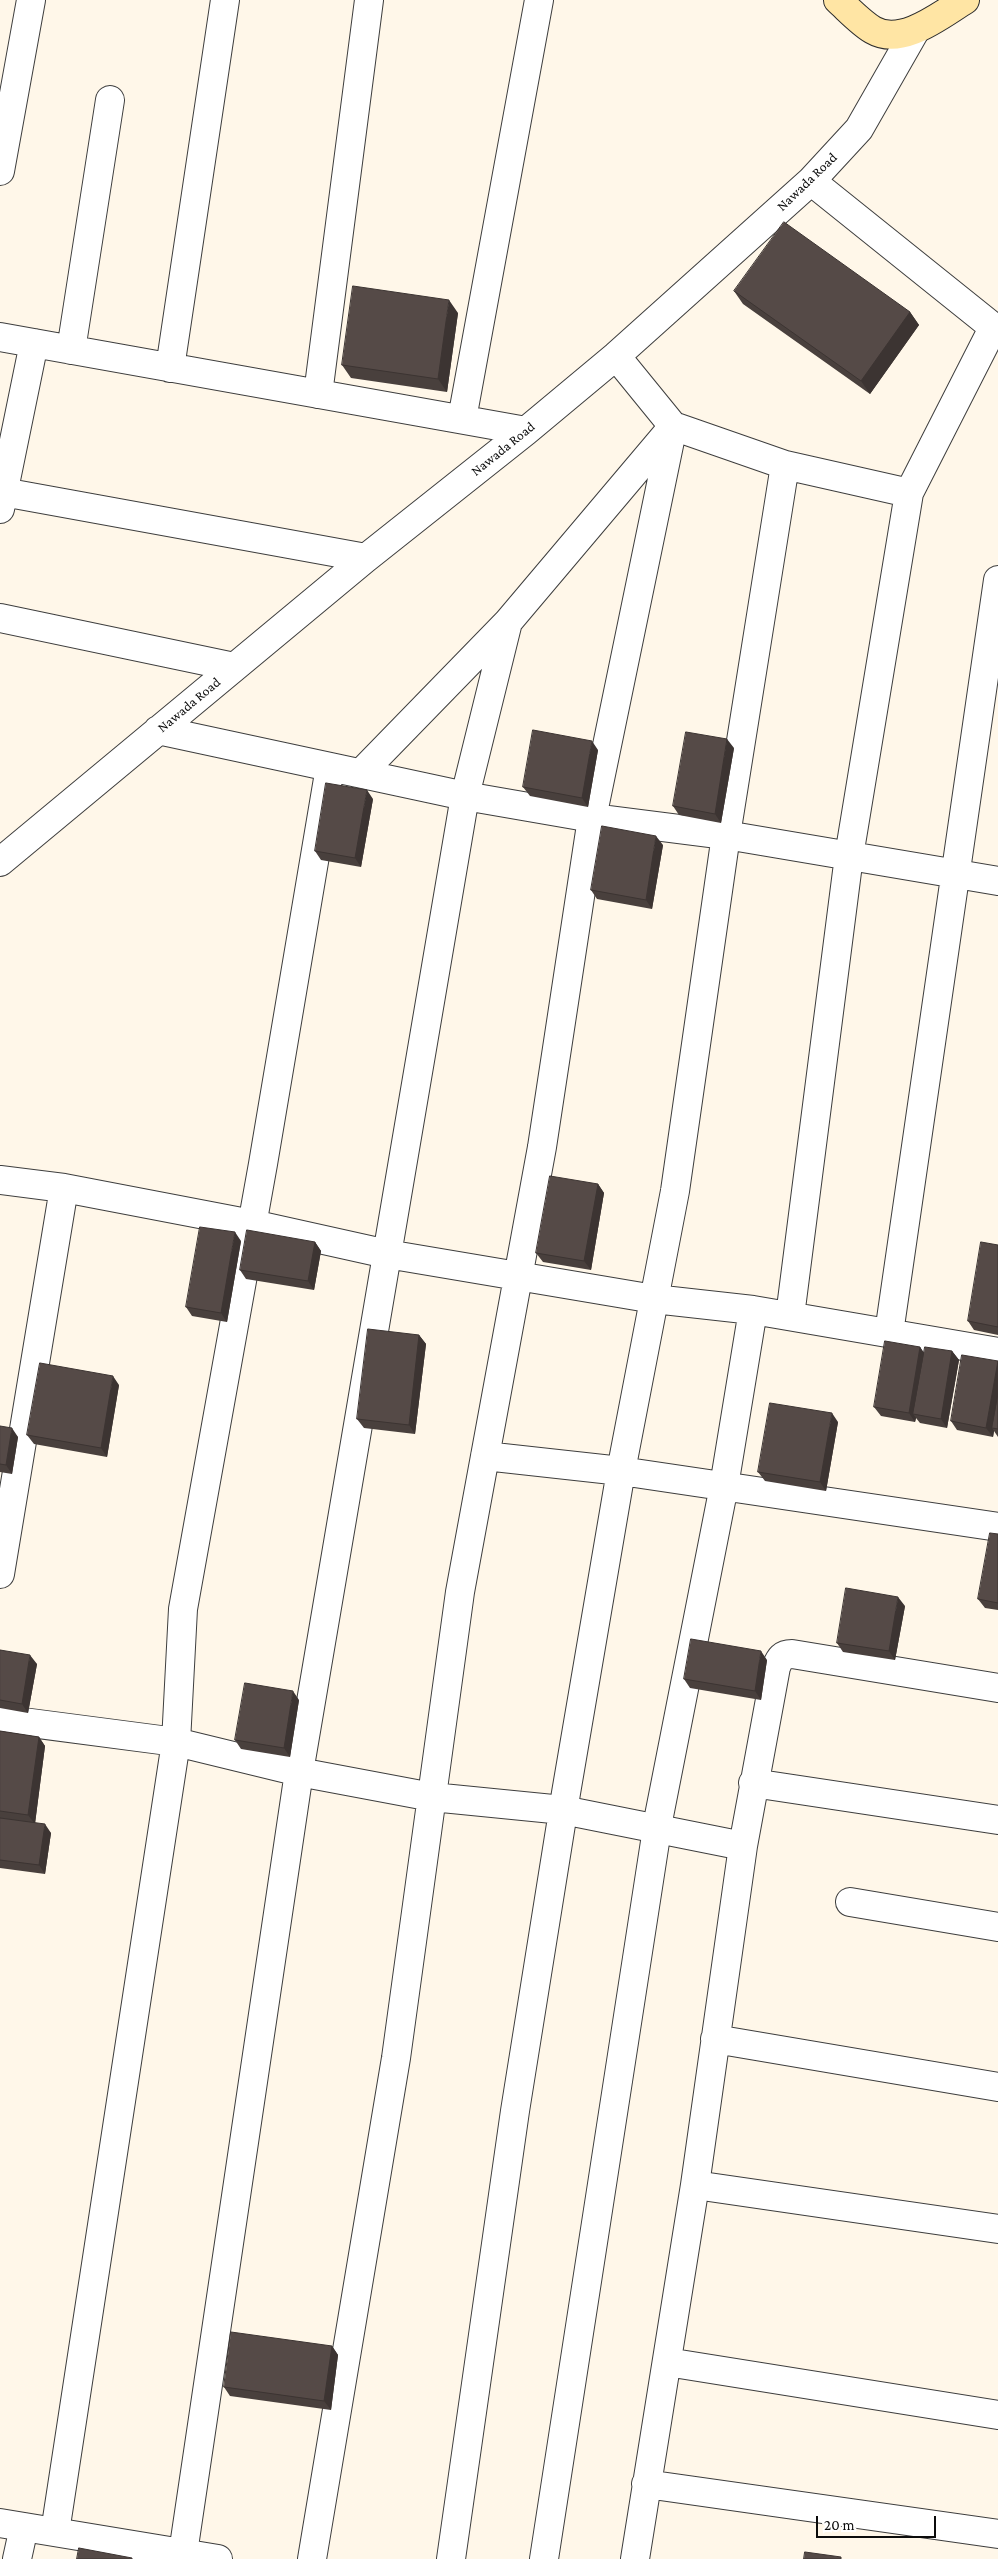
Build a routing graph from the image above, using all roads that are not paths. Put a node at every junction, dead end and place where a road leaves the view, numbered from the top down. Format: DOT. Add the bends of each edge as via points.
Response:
graph roads {
  1 [pos="32,0"];
  2 [pos="225,0"];
  3 [pos="369,0"];
  4 [pos="539,0"];
  5 [pos="838,0"];
  6 [pos="965,0"];
  7 [pos="915,31"];
  8 [pos="110,100"];
  9 [pos="0,171"];
  10 [pos="811,181"];
  11 [pos="995,329"];
  12 [pos="0,337"];
  13 [pos="34,343"];
  14 [pos="71,350"];
  15 [pos="616,356"];
  16 [pos="170,368"];
  17 [pos="318,394"];
  18 [pos="462,420"];
  19 [pos="673,426"];
  20 [pos="526,431"];
  21 [pos="785,465"];
  22 [pos="909,493"];
  23 [pos="2,501"];
  24 [pos="366,558"];
  25 [pos="998,580"];
  26 [pos="0,618"];
  27 [pos="508,622"];
  28 [pos="234,667"];
  29 [pos="158,730"];
  30 [pos="330,767"];
  31 [pos="361,773"];
  32 [pos="466,796"];
  33 [pos="592,818"];
  34 [pos="726,835"];
  35 [pos="849,856"];
  36 [pos="0,862"];
  37 [pos="956,874"];
  38 [pos="998,880"];
  39 [pos="0,1180"];
  40 [pos="64,1188"];
  41 [pos="252,1224"];
  42 [pos="387,1254"];
  43 [pos="519,1274"];
  44 [pos="654,1299"];
  45 [pos="753,1310"];
  46 [pos="790,1316"];
  47 [pos="889,1333"];
  48 [pos="998,1352"];
  49 [pos="485,1456"];
  50 [pos="621,1471"];
  51 [pos="724,1486"];
  52 [pos="998,1527"];
  53 [pos="0,1574"];
  54 [pos="998,1688"];
  55 [pos="0,1719"];
  56 [pos="176,1742"];
  57 [pos="299,1772"];
  58 [pos="754,1783"];
  59 [pos="432,1797"];
  60 [pos="563,1810"];
  61 [pos="998,1820"];
  62 [pos="657,1829"];
  63 [pos="743,1846"];
  64 [pos="850,1902"];
  65 [pos="998,1927"];
  66 [pos="715,2039"];
  67 [pos="998,2087"];
  68 [pos="695,2185"];
  69 [pos="998,2229"];
  70 [pos="667,2362"];
  71 [pos="998,2415"];
  72 [pos="646,2484"];
  73 [pos="12,2525"];
  74 [pos="55,2532"];
  75 [pos="998,2534"];
  76 [pos="146,2553"];
  77 [pos="182,2553"];
  78 [pos="17,2559"];
  79 [pos="218,2559"];
  80 [pos="312,2559"];
  81 [pos="452,2559"];
  82 [pos="544,2559"];
  83 [pos="635,2559"];
  1 -- 9 [label="street"];
  2 -- 16 [label="street"];
  3 -- 17 [label="street"];
  4 -- 18 [label="street"];
  5 -- 7 [label="street" via="874,31 892,34"];
  6 -- 7 [label="street, Nawada Road"];
  7 -- 10 [label="street, Nawada Road" via="859,129"];
  8 -- 14 [label="street"];
  10 -- 11 [label="street"];
  10 -- 15 [label="street, Nawada Road"];
  11 -- 22 [label="street"];
  12 -- 13 [label="street"];
  13 -- 14 [label="street"];
  13 -- 23 [label="street"];
  14 -- 16 [label="street"];
  15 -- 19 [label="street"];
  15 -- 20 [label="street, Nawada Road"];
  16 -- 17 [label="street"];
  17 -- 18 [label="street"];
  18 -- 20 [label="street"];
  19 -- 21 [label="street"];
  19 -- 27 [label="street"];
  19 -- 33 [label="street"];
  20 -- 24 [label="street, Nawada Road"];
  21 -- 22 [label="street"];
  21 -- 34 [label="street"];
  22 -- 35 [label="street"];
  23 -- 24 [label="street"];
  24 -- 28 [label="street, Nawada Road"];
  25 -- 37 [label="street"];
  26 -- 28 [label="street"];
  27 -- 31 [label="street"];
  27 -- 32 [label="street"];
  28 -- 29 [label="street, Nawada Road"];
  29 -- 30 [label="street"];
  29 -- 36 [label="street, Nawada Road"];
  30 -- 31 [label="street"];
  30 -- 41 [label="street"];
  31 -- 32 [label="street"];
  32 -- 33 [label="street"];
  32 -- 42 [label="street"];
  33 -- 34 [label="street"];
  33 -- 43 [label="street"];
  34 -- 35 [label="street"];
  34 -- 44 [label="street" via="676,1191"];
  35 -- 37 [label="street"];
  35 -- 46 [label="street"];
  37 -- 38 [label="street"];
  37 -- 47 [label="street"];
  39 -- 40 [label="street"];
  40 -- 41 [label="street"];
  40 -- 53 [label="street"];
  41 -- 42 [label="street"];
  41 -- 56 [label="street" via="183,1609"];
  42 -- 43 [label="street"];
  42 -- 57 [label="street"];
  43 -- 44 [label="street"];
  43 -- 49 [label="street"];
  44 -- 45 [label="street"];
  44 -- 50 [label="street"];
  45 -- 46 [label="street"];
  45 -- 51 [label="street"];
  46 -- 47 [label="street"];
  47 -- 48 [label="street"];
  49 -- 50 [label="street"];
  49 -- 59 [label="street" via="460,1592"];
  50 -- 51 [label="street"];
  50 -- 60 [label="street"];
  51 -- 52 [label="street"];
  51 -- 62 [label="street"];
  54 -- 58 [label="street" via="784,1654 776,1667"];
  55 -- 56 [label="street"];
  56 -- 57 [label="street"];
  56 -- 74 [label="street"];
  57 -- 59 [label="street"];
  57 -- 77 [label="street"];
  58 -- 61 [label="street"];
  58 -- 63 [label="street"];
  59 -- 60 [label="street"];
  59 -- 80 [label="street" via="396,2058"];
  60 -- 62 [label="street"];
  60 -- 81 [label="street" via="515,2111"];
  62 -- 63 [label="street"];
  62 -- 82 [label="street"];
  63 -- 66 [label="street"];
  64 -- 65 [label="street"];
  66 -- 67 [label="street"];
  66 -- 68 [label="street"];
  68 -- 69 [label="street"];
  68 -- 70 [label="street"];
  70 -- 71 [label="street"];
  70 -- 72 [label="street"];
  72 -- 75 [label="street"];
  72 -- 83 [label="street"];
  73 -- 74 [label="street"];
  73 -- 78 [label="street"];
  74 -- 76 [label="street"];
  76 -- 77 [label="street"];
  77 -- 79 [label="street"];
}
